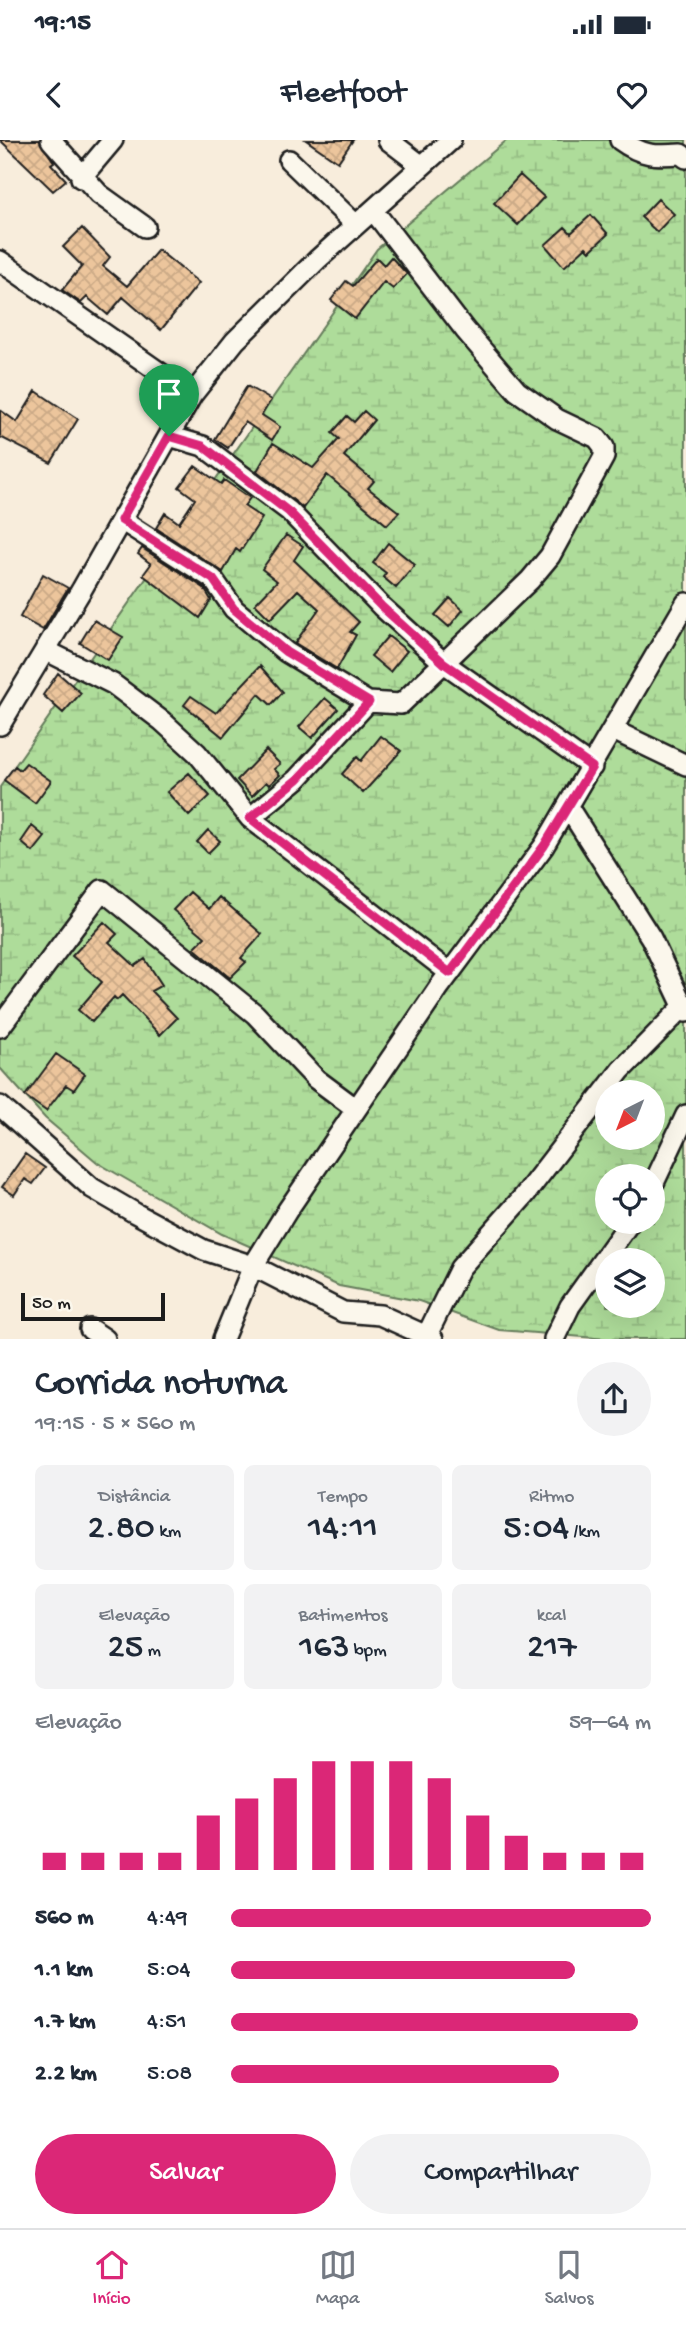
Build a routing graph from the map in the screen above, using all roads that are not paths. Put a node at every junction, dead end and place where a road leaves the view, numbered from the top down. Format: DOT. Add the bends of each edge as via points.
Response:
graph roads {
  1 [pos="51,140"];
  2 [pos="113,140"];
  3 [pos="388,140"];
  4 [pos="450,140"];
  5 [pos="620,140"];
  6 [pos="686,158"];
  7 [pos="289,160"];
  8 [pos="422,166"];
  9 [pos="81,178"];
  10 [pos="373,211"];
  11 [pos="356,225"];
  12 [pos="145,228"];
  13 [pos="0,261"];
  14 [pos="192,395"];
  15 [pos="169,436"];
  16 [pos="121,520"];
  17 [pos="686,603"];
  18 [pos="45,650"];
  19 [pos="444,663"];
  20 [pos="369,702"];
  21 [pos="0,724"];
  22 [pos="613,730"];
  23 [pos="686,765"];
  24 [pos="592,767"];
  25 [pos="568,807"];
  26 [pos="250,818"];
  27 [pos="450,973"];
  28 [pos="685,1008"];
  29 [pos="0,1027"];
  30 [pos="0,1106"];
  31 [pos="355,1108"];
  32 [pos="686,1115"];
  33 [pos="663,1164"];
  34 [pos="621,1234"];
  35 [pos="253,1266"];
  36 [pos="430,1337"];
  37 [pos="223,1339"];
  38 [pos="554,1339"];
  1 -- 9 [label="street"];
  2 -- 9 [label="street"];
  3 -- 8 [label="street"];
  4 -- 8 [label="street"];
  5 -- 6 [label="street" via="643,155 681,154"];
  7 -- 11 [label="street"];
  8 -- 10 [label="street"];
  9 -- 12 [label="street"];
  10 -- 11 [label="street"];
  10 -- 19 [label="street" via="517,391 556,419 597,438 604,447 604,457 550,556"];
  11 -- 14 [label="street" via="235,341"];
  13 -- 14 [label="street"];
  14 -- 15 [label="street"];
  15 -- 16 [label="street"];
  15 -- 19 [label="street" via="203,446 289,512"];
  16 -- 18 [label="street"];
  16 -- 20 [label="street" via="213,579 234,609 286,652"];
  17 -- 22 [label="street"];
  18 -- 21 [label="street"];
  18 -- 26 [label="street" via="113,684 162,721 197,753"];
  19 -- 20 [label="street" via="401,704"];
  19 -- 24 [label="street"];
  20 -- 26 [label="street" via="298,779"];
  22 -- 23 [label="street"];
  22 -- 24 [label="street"];
  24 -- 25 [label="street"];
  25 -- 27 [label="street"];
  25 -- 28 [label="street" via="651,938"];
  26 -- 27 [label="street"];
  27 -- 31 [label="street"];
  28 -- 36 [label="street" via="621,1070 524,1196 460,1268"];
  29 -- 31 [label="street" via="102,890 255,1014 316,1079"];
  30 -- 35 [label="street" via="92,1188 204,1250"];
  31 -- 35 [label="street"];
  32 -- 33 [label="street"];
  34 -- 38 [label="street" via="570,1306"];
  35 -- 36 [label="street" via="343,1311 380,1315"];
  35 -- 37 [label="street"];
}
